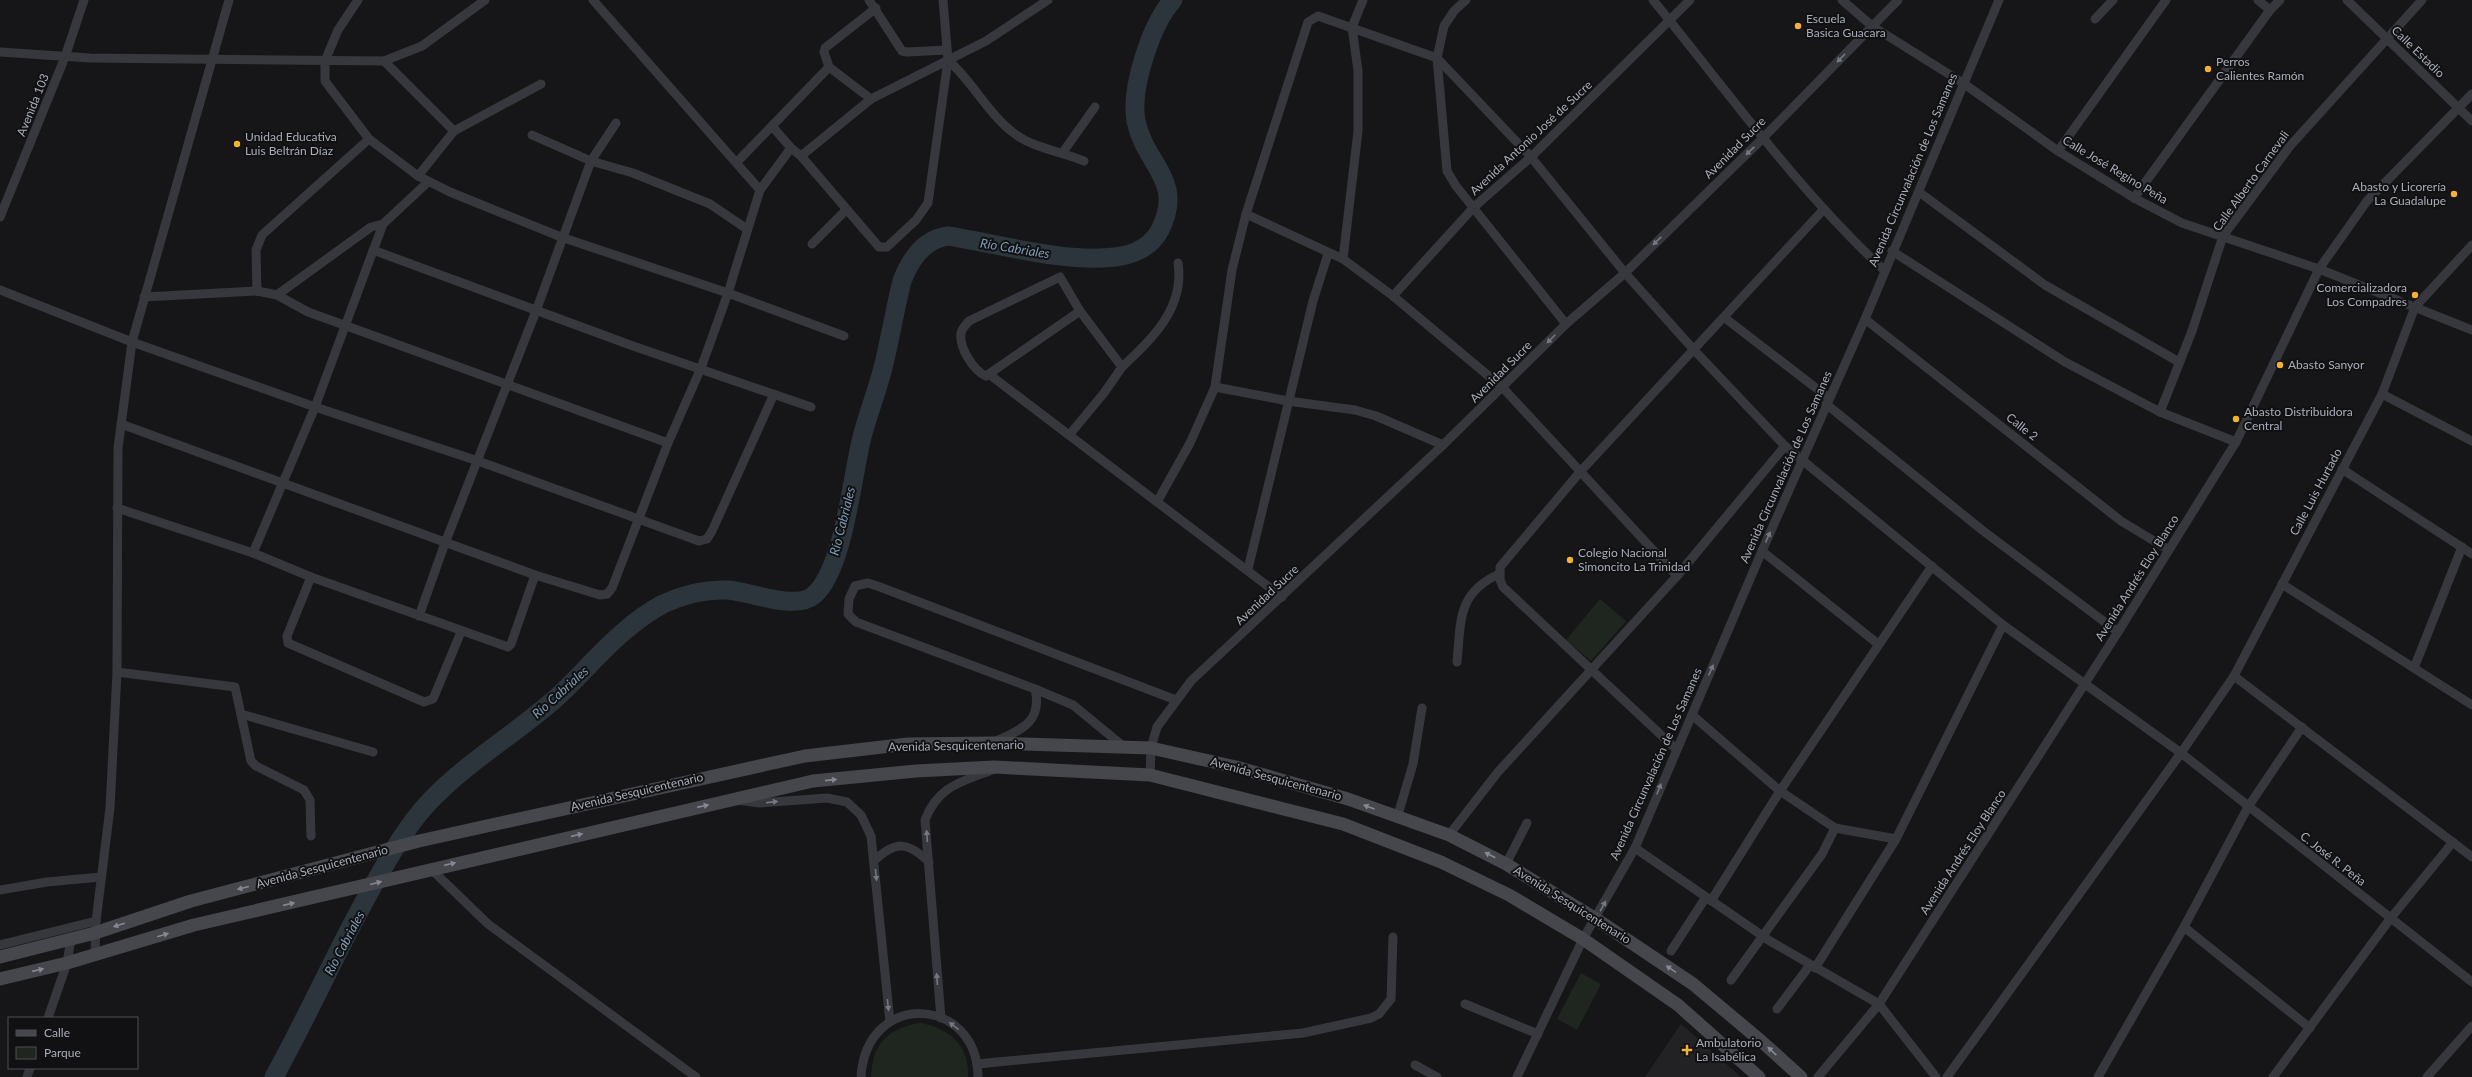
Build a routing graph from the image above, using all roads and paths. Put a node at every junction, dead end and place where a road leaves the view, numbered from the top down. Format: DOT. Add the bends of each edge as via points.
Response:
graph roads {
  1 [pos="84,0"];
  2 [pos="229,0"];
  3 [pos="358,0"];
  4 [pos="485,0"];
  5 [pos="593,0"];
  6 [pos="869,0"];
  7 [pos="943,0"];
  8 [pos="1048,0"];
  9 [pos="1363,0"];
  10 [pos="1466,0"];
  11 [pos="1653,0"];
  12 [pos="1690,0"];
  13 [pos="1842,0"];
  14 [pos="1898,0"];
  15 [pos="1999,0"];
  16 [pos="2113,0"];
  17 [pos="2166,0"];
  18 [pos="2258,0"];
  19 [pos="2280,0"];
  20 [pos="2347,0"];
  21 [pos="2422,0"];
  22 [pos="876,8"];
  23 [pos="2270,10"];
  24 [pos="2095,19"];
  25 [pos="1670,21"];
  26 [pos="1872,26"];
  27 [pos="1352,27"];
  28 [pos="2386,38"];
  29 [pos="947,50"];
  30 [pos="0,52"];
  31 [pos="65,56"];
  32 [pos="212,58"];
  33 [pos="1437,58"];
  34 [pos="948,60"];
  35 [pos="325,61"];
  36 [pos="384,61"];
  37 [pos="828,67"];
  38 [pos="1963,83"];
  39 [pos="541,84"];
  40 [pos="2472,94"];
  41 [pos="871,99"];
  42 [pos="1095,107"];
  43 [pos="2459,108"];
  44 [pos="2472,121"];
  45 [pos="616,123"];
  46 [pos="772,126"];
  47 [pos="454,131"];
  48 [pos="532,135"];
  49 [pos="369,139"];
  50 [pos="1762,139"];
  51 [pos="791,148"];
  52 [pos="2058,151"];
  53 [pos="1063,152"];
  54 [pos="801,156"];
  55 [pos="1531,157"];
  56 [pos="1084,160"];
  57 [pos="592,161"];
  58 [pos="738,162"];
  59 [pos="418,176"];
  60 [pos="428,182"];
  61 [pos="760,190"];
  62 [pos="1919,192"];
  63 [pos="2134,198"];
  64 [pos="1474,207"];
  65 [pos="1824,209"];
  66 [pos="846,210"];
  67 [pos="1246,214"];
  68 [pos="0,217"];
  69 [pos="383,224"];
  70 [pos="747,229"];
  71 [pos="2223,236"];
  72 [pos="561,237"];
  73 [pos="812,244"];
  74 [pos="2472,245"];
  75 [pos="373,250"];
  76 [pos="1892,251"];
  77 [pos="1328,254"];
  78 [pos="1343,260"];
  79 [pos="1178,263"];
  80 [pos="2319,269"];
  81 [pos="1884,270"];
  82 [pos="1625,273"];
  83 [pos="0,290"];
  84 [pos="257,291"];
  85 [pos="728,293"];
  86 [pos="277,295"];
  87 [pos="1393,296"];
  88 [pos="144,297"];
  89 [pos="2415,307"];
  90 [pos="536,311"];
  91 [pos="1080,311"];
  92 [pos="1725,318"];
  93 [pos="1865,319"];
  94 [pos="1566,324"];
  95 [pos="344,325"];
  96 [pos="2472,330"];
  97 [pos="844,336"];
  98 [pos="132,342"];
  99 [pos="1694,350"];
  100 [pos="2179,362"];
  101 [pos="1122,367"];
  102 [pos="701,368"];
  103 [pos="990,375"];
  104 [pos="507,385"];
  105 [pos="1215,387"];
  106 [pos="1503,388"];
  107 [pos="774,394"];
  108 [pos="2382,394"];
  109 [pos="1288,401"];
  110 [pos="1828,401"];
  111 [pos="810,406"];
  112 [pos="315,407"];
  113 [pos="2160,412"];
  114 [pos="121,424"];
  115 [pos="1070,434"];
  116 [pos="2472,441"];
  117 [pos="2236,442"];
  118 [pos="668,443"];
  119 [pos="1443,445"];
  120 [pos="1785,446"];
  121 [pos="1803,459"];
  122 [pos="478,461"];
  123 [pos="2342,469"];
  124 [pos="1580,472"];
  125 [pos="285,482"];
  126 [pos="1156,502"];
  127 [pos="117,508"];
  128 [pos="639,521"];
  129 [pos="445,543"];
  130 [pos="2462,547"];
  131 [pos="2169,550"];
  132 [pos="1762,551"];
  133 [pos="253,553"];
  134 [pos="2472,554"];
  135 [pos="1932,566"];
  136 [pos="1248,569"];
  137 [pos="1499,574"];
  138 [pos="535,575"];
  139 [pos="1677,576"];
  140 [pos="311,577"];
  141 [pos="2282,584"];
  142 [pos="1282,597"];
  143 [pos="419,616"];
  144 [pos="2003,625"];
  145 [pos="461,632"];
  146 [pos="2118,632"];
  147 [pos="1878,644"];
  148 [pos="1457,662"];
  149 [pos="2414,668"];
  150 [pos="1591,670"];
  151 [pos="118,672"];
  152 [pos="2234,676"];
  153 [pos="2085,685"];
  154 [pos="1035,689"];
  155 [pos="1176,700"];
  156 [pos="2472,705"];
  157 [pos="1422,708"];
  158 [pos="241,714"];
  159 [pos="1692,715"];
  160 [pos="2302,726"];
  161 [pos="993,743"];
  162 [pos="1123,746"];
  163 [pos="1151,748"];
  164 [pos="1676,749"];
  165 [pos="373,752"];
  166 [pos="2181,753"];
  167 [pos="1001,768"];
  168 [pos="1150,774"];
  169 [pos="1780,791"];
  170 [pos="733,799"];
  171 [pos="2248,807"];
  172 [pos="1397,818"];
  173 [pos="1527,824"];
  174 [pos="1835,828"];
  175 [pos="1449,835"];
  176 [pos="311,836"];
  177 [pos="1896,838"];
  178 [pos="2453,842"];
  179 [pos="1635,848"];
  180 [pos="2472,857"];
  181 [pos="874,861"];
  182 [pos="929,862"];
  183 [pos="1506,864"];
  184 [pos="431,869"];
  185 [pos="101,877"];
  186 [pos="0,890"];
  187 [pos="1709,899"];
  188 [pos="1596,919"];
  189 [pos="2390,919"];
  190 [pos="96,927"];
  191 [pos="2184,927"];
  192 [pos="1761,935"];
  193 [pos="1393,937"];
  194 [pos="71,939"];
  195 [pos="1584,939"];
  196 [pos="0,945"];
  197 [pos="1671,951"];
  198 [pos="95,955"];
  199 [pos="0,957"];
  200 [pos="67,963"];
  201 [pos="1813,967"];
  202 [pos="0,979"];
  203 [pos="1730,980"];
  204 [pos="2472,982"];
  205 [pos="1465,1004"];
  206 [pos="1879,1004"];
  207 [pos="1777,1009"];
  208 [pos="48,1017"];
  209 [pos="941,1018"];
  210 [pos="890,1022"];
  211 [pos="2472,1026"];
  212 [pos="2310,1028"];
  213 [pos="1538,1034"];
  214 [pos="977,1064"];
  215 [pos="1415,1065"];
  216 [pos="696,1077"];
  217 [pos="858,1077"];
  218 [pos="861,1077"];
  219 [pos="978,1077"];
  220 [pos="1437,1077"];
  221 [pos="1517,1077"];
  222 [pos="1759,1077"];
  223 [pos="1801,1077"];
  224 [pos="1818,1077"];
  225 [pos="1936,1077"];
  226 [pos="1947,1077"];
  227 [pos="2098,1077"];
  228 [pos="2272,1077"];
  229 [pos="2426,1077"];
  1 -- 31 [label="street, Avenida 103"];
  2 -- 32 [label="street"];
  3 -- 35 [label="street" via="338,30"];
  4 -- 36 [label="street" via="422,46"];
  5 -- 58 [label="street"];
  6 -- 22 [label="street"];
  7 -- 29 [label="street"];
  8 -- 34 [label="street" via="986,42"];
  9 -- 27 [label="street"];
  10 -- 33 [label="street" via="1454,11 1444,26"];
  11 -- 25 [label="street"];
  12 -- 25 [label="street, Avenida Antonio José de Sucre"];
  13 -- 26 [label="street, Calle José Regino Peña"];
  14 -- 26 [label="street, Avenidad Sucre"];
  15 -- 38 [label="street, Avenida Circunvalación de Los Samanes"];
  16 -- 24 [label="street"];
  17 -- 52 [label="street"];
  18 -- 23 [label="street"];
  19 -- 23 [label="street"];
  20 -- 28 [label="street, Calle Estadio"];
  21 -- 28 [label="street, Calle Alberto Carnevali"];
  22 -- 29 [label="street" via="902,51"];
  22 -- 37 [label="street" via="825,48"];
  23 -- 63 [label="street"];
  25 -- 50 [label="street"];
  25 -- 55 [label="street, Avenida Antonio José de Sucre"];
  26 -- 38 [label="street, Calle José Regino Peña"];
  26 -- 50 [label="street, Avenidad Sucre, one-way"];
  27 -- 33 [label="street"];
  27 -- 67 [label="street" via="1318,16 1308,22"];
  27 -- 78 [label="street" via="1358,71 1358,131"];
  28 -- 43 [label="street, Calle Estadio"];
  28 -- 71 [label="street, Calle Alberto Carnevali" via="2290,146"];
  29 -- 34 [label="street"];
  30 -- 31 [label="street"];
  31 -- 32 [label="street"];
  31 -- 68 [label="street, Avenida 103"];
  32 -- 35 [label="street"];
  32 -- 88 [label="street"];
  33 -- 55 [label="street, C. José R. Peña"];
  33 -- 64 [label="street" via="1447,171"];
  34 -- 41 [label="street"];
  34 -- 53 [label="street" via="963,74 1001,122 1016,134 1040,146"];
  34 -- 66 [label="street" via="928,203 916,220 887,247 876,244"];
  35 -- 36 [label="street"];
  35 -- 49 [label="street" via="325,81"];
  36 -- 47 [label="street"];
  37 -- 41 [label="street"];
  37 -- 46 [label="street"];
  38 -- 52 [label="street, Calle José Regino Peña"];
  38 -- 62 [label="street, Avenida Circunvalación de Los Samanes"];
  39 -- 47 [label="street"];
  40 -- 43 [label="street, Avenida Andrés Eloy Blanco"];
  41 -- 54 [label="street"];
  42 -- 53 [label="street"];
  43 -- 44 [label="street, Calle Estadio"];
  43 -- 80 [label="street, Avenida Andrés Eloy Blanco" via="2367,201"];
  45 -- 57 [label="street"];
  46 -- 51 [label="street"];
  46 -- 58 [label="street"];
  47 -- 59 [label="street"];
  48 -- 57 [label="street"];
  49 -- 59 [label="street"];
  49 -- 84 [label="street" via="262,236 256,250"];
  50 -- 65 [label="street"];
  50 -- 82 [label="street, Avenidad Sucre, one-way"];
  51 -- 54 [label="street"];
  51 -- 61 [label="street"];
  52 -- 63 [label="street, Calle José Regino Peña"];
  53 -- 56 [label="street"];
  54 -- 66 [label="street"];
  55 -- 64 [label="street, Avenida Antonio José de Sucre"];
  55 -- 82 [label="street, C. José R. Peña"];
  57 -- 70 [label="street" via="633,173 710,204"];
  57 -- 72 [label="street"];
  58 -- 61 [label="street"];
  59 -- 60 [label="street"];
  60 -- 69 [label="street"];
  60 -- 72 [label="street"];
  61 -- 70 [label="street"];
  62 -- 76 [label="street, Avenida Circunvalación de Los Samanes"];
  62 -- 100 [label="street" via="2045,285"];
  63 -- 71 [label="street, Calle José Regino Peña" via="2182,222"];
  64 -- 87 [label="street, Avenida Antonio José de Sucre"];
  64 -- 94 [label="street"];
  65 -- 81 [label="street"];
  65 -- 92 [label="street"];
  66 -- 73 [label="street"];
  67 -- 77 [label="street"];
  67 -- 105 [label="street" via="1232,270"];
  69 -- 75 [label="street"];
  69 -- 86 [label="street" via="364,232"];
  70 -- 85 [label="street"];
  71 -- 80 [label="street, Calle José Regino Peña"];
  71 -- 100 [label="street, Calle Alberto Carnevali"];
  72 -- 85 [label="street"];
  72 -- 90 [label="street"];
  74 -- 89 [label="street, Calle Luis Hurtado"];
  75 -- 90 [label="street"];
  75 -- 95 [label="street"];
  76 -- 81 [label="street, Avenida Circunvalación de Los Samanes"];
  76 -- 113 [label="street" via="2065,362"];
  77 -- 78 [label="street"];
  77 -- 109 [label="street" via="1313,300"];
  78 -- 87 [label="street"];
  79 -- 101 [label="street" via="1179,284 1164,322 1153,339"];
  80 -- 89 [label="street, Calle José Regino Peña"];
  80 -- 117 [label="street, Avenida Andrés Eloy Blanco"];
  81 -- 93 [label="street, Avenida Circunvalación de Los Samanes"];
  82 -- 94 [label="street, Avenidad Sucre"];
  82 -- 99 [label="street, C. José R. Peña"];
  83 -- 98 [label="street"];
  84 -- 86 [label="street"];
  84 -- 88 [label="street"];
  85 -- 97 [label="street"];
  85 -- 102 [label="street"];
  86 -- 95 [label="street" via="308,312"];
  87 -- 106 [label="street"];
  88 -- 98 [label="street"];
  89 -- 96 [label="street, Calle José Regino Peña"];
  89 -- 108 [label="street, Calle Luis Hurtado"];
  90 -- 102 [label="street"];
  90 -- 104 [label="street"];
  91 -- 101 [label="street"];
  91 -- 103 [label="street"];
  91 -- 103 [label="street" via="1059,277 969,321 961,332 961,339 968,357 984,375"];
  92 -- 99 [label="street"];
  92 -- 110 [label="street"];
  93 -- 110 [label="street, Avenida Circunvalación de Los Samanes"];
  93 -- 131 [label="street, Calle 2" via="2121,521"];
  94 -- 106 [label="street, Avenidad Sucre, one-way"];
  95 -- 104 [label="street"];
  95 -- 112 [label="street"];
  98 -- 112 [label="street"];
  98 -- 114 [label="street"];
  99 -- 120 [label="street, C. José R. Peña"];
  99 -- 124 [label="street"];
  100 -- 113 [label="street, Calle Alberto Carnevali"];
  101 -- 115 [label="street"];
  102 -- 107 [label="street"];
  102 -- 118 [label="street"];
  103 -- 115 [label="street"];
  104 -- 118 [label="street"];
  104 -- 122 [label="street"];
  105 -- 109 [label="street"];
  105 -- 126 [label="street" via="1190,443"];
  106 -- 119 [label="street, Avenidad Sucre"];
  106 -- 124 [label="street"];
  107 -- 111 [label="street"];
  107 -- 128 [label="street" via="707,539 699,541"];
  108 -- 116 [label="street"];
  108 -- 123 [label="street, Calle Luis Hurtado"];
  109 -- 119 [label="street" via="1355,410 1376,416"];
  109 -- 136 [label="street"];
  110 -- 121 [label="street, Avenida Circunvalación de Los Samanes"];
  110 -- 146 [label="street" via="1982,530"];
  112 -- 122 [label="street"];
  112 -- 125 [label="street"];
  113 -- 117 [label="street"];
  114 -- 125 [label="street"];
  114 -- 127 [label="street"];
  115 -- 126 [label="street"];
  117 -- 131 [label="street, Avenida Andrés Eloy Blanco"];
  118 -- 128 [label="street"];
  119 -- 142 [label="street, Avenidad Sucre"];
  120 -- 121 [label="street, C. José R. Peña"];
  120 -- 139 [label="street"];
  132 -- 121 [label="street, Avenida Circunvalación de Los Samanes, one-way"];
  121 -- 135 [label="street, C. José R. Peña"];
  122 -- 128 [label="street"];
  122 -- 129 [label="street"];
  123 -- 130 [label="street"];
  123 -- 141 [label="street, Calle Luis Hurtado"];
  124 -- 137 [label="street" via="1506,558"];
  124 -- 139 [label="street"];
  125 -- 129 [label="street"];
  125 -- 133 [label="street"];
  126 -- 136 [label="street"];
  127 -- 133 [label="street"];
  127 -- 151 [label="street"];
  128 -- 138 [label="street" via="612,588 606,594 600,595"];
  129 -- 138 [label="street"];
  129 -- 143 [label="street"];
  130 -- 134 [label="street"];
  130 -- 149 [label="street"];
  131 -- 146 [label="street, Avenida Andrés Eloy Blanco"];
  132 -- 147 [label="street"];
  159 -- 132 [label="street, Avenida Circunvalación de Los Samanes, one-way"];
  133 -- 140 [label="street"];
  135 -- 144 [label="street, C. José R. Peña"];
  135 -- 147 [label="street"];
  136 -- 142 [label="street"];
  137 -- 148 [label="street" via="1483,581 1469,596 1461,616"];
  137 -- 150 [label="street" via="1503,587"];
  138 -- 145 [label="street" via="510,646 502,646"];
  139 -- 150 [label="street"];
  140 -- 143 [label="street"];
  140 -- 145 [label="street" via="287,636 288,643 424,702 433,699"];
  141 -- 149 [label="street"];
  141 -- 152 [label="street, Calle Luis Hurtado"];
  142 -- 155 [label="street, Avenidad Sucre" via="1191,681"];
  143 -- 145 [label="street"];
  144 -- 153 [label="street, C. José R. Peña"];
  144 -- 177 [label="street"];
  146 -- 153 [label="street, Avenida Andrés Eloy Blanco"];
  147 -- 169 [label="street"];
  149 -- 156 [label="street"];
  150 -- 164 [label="street"];
  150 -- 175 [label="street" via="1498,772"];
  151 -- 158 [label="street" via="234,687"];
  151 -- 185 [label="street" via="110,808"];
  152 -- 160 [label="street"];
  152 -- 166 [label="street, Calle Luis Hurtado"];
  153 -- 166 [label="street, C. José R. Peña"];
  153 -- 206 [label="street, Avenida Andrés Eloy Blanco"];
  154 -- 155 [label="street" via="856,622 848,614 849,599 855,586 868,583 880,587"];
  154 -- 161 [label="street" via="1038,700 1031,720 1023,728"];
  154 -- 162 [label="street" via="1073,705"];
  155 -- 163 [label="street, Avenidad Sucre" via="1157,727"];
  157 -- 172 [label="street" via="1413,764"];
  158 -- 165 [label="street"];
  158 -- 176 [label="street" via="251,761 304,790 310,800"];
  159 -- 164 [label="street, Avenida Circunvalación de Los Samanes"];
  159 -- 169 [label="street"];
  160 -- 171 [label="street"];
  160 -- 178 [label="street"];
  161 -- 162 [label="main road, Avenida Sesquicentenario" via="1092,748"];
  161 -- 190 [label="main road, Avenida Sesquicentenario, one-way" via="908,744 805,756 420,841"];
  162 -- 163 [label="main road, Avenida Sesquicentenario"];
  163 -- 168 [label="street, Avenidad Sucre"];
  172 -- 163 [label="main road, Avenida Sesquicentenario, one-way" via="1348,799 1236,767"];
  179 -- 164 [label="street, Avenida Circunvalación de Los Samanes, one-way"];
  166 -- 171 [label="street, C. José R. Peña"];
  166 -- 226 [label="street, Calle Luis Hurtado"];
  167 -- 168 [label="main road, Avenida Sesquicentenario"];
  170 -- 167 [label="main road, Avenida Sesquicentenario, one-way" via="813,782 916,770"];
  182 -- 167 [label="street, one-way" via="925,820 932,804 944,790"];
  168 -- 195 [label="main road, Avenida Sesquicentenario" via="1343,824 1441,862 1509,895"];
  169 -- 174 [label="street"];
  169 -- 187 [label="street"];
  170 -- 181 [label="street, one-way" via="759,804 827,798 847,802 861,815 871,836"];
  184 -- 170 [label="main road, Avenida Sesquicentenario, one-way"];
  171 -- 189 [label="street, C. José R. Peña"];
  171 -- 191 [label="street"];
  172 -- 175 [label="main road, Avenida Sesquicentenario"];
  173 -- 183 [label="street"];
  174 -- 177 [label="street"];
  174 -- 192 [label="street" via="1822,854"];
  183 -- 175 [label="main road, Avenida Sesquicentenario, one-way"];
  177 -- 201 [label="street"];
  178 -- 180 [label="street"];
  178 -- 189 [label="street"];
  179 -- 187 [label="street"];
  188 -- 179 [label="street, Avenida Circunvalación de Los Samanes, one-way"];
  181 -- 182 [label="street" via="894,846 906,846 917,851"];
  181 -- 210 [label="street, one-way"];
  209 -- 182 [label="street, one-way"];
  183 -- 188 [label="main road, Avenida Sesquicentenario"];
  198 -- 184 [label="main road, Avenida Sesquicentenario, one-way" via="194,926"];
  184 -- 216 [label="street" via="488,924"];
  185 -- 186 [label="street"];
  185 -- 190 [label="street"];
  187 -- 192 [label="street"];
  187 -- 197 [label="street"];
  188 -- 195 [label="street, Avenida Circunvalación de Los Samanes"];
  223 -- 188 [label="main road, Avenida Sesquicentenario, one-way" via="1692,984"];
  189 -- 204 [label="street, C. José R. Peña"];
  189 -- 212 [label="street"];
  190 -- 194 [label="main road, Avenida Sesquicentenario"];
  190 -- 196 [label="street, Avenida Sesquicentenario"];
  190 -- 198 [label="street"];
  191 -- 212 [label="street"];
  191 -- 227 [label="street"];
  192 -- 201 [label="street"];
  192 -- 203 [label="street"];
  193 -- 214 [label="street" via="1391,999 1380,1014 1372,1018 1303,1033"];
  194 -- 199 [label="main road, Avenida Sesquicentenario"];
  194 -- 200 [label="street"];
  195 -- 213 [label="street, Avenida Circunvalación de Los Samanes"];
  195 -- 222 [label="main road, Avenida Sesquicentenario" via="1678,1005"];
  198 -- 200 [label="main road, Avenida Sesquicentenario"];
  202 -- 200 [label="main road, Avenida Sesquicentenario, one-way"];
  200 -- 208 [label="street"];
  201 -- 206 [label="street"];
  201 -- 207 [label="street"];
  205 -- 213 [label="street"];
  206 -- 224 [label="street, Avenida Andrés Eloy Blanco"];
  206 -- 225 [label="street"];
  209 -- 210 [label="street" via="918,1013"];
  214 -- 209 [label="street, one-way" via="968,1039 954,1025"];
  210 -- 218 [label="street" via="870,1040 863,1058"];
  211 -- 229 [label="street"];
  212 -- 228 [label="street"];
  213 -- 221 [label="street, Avenida Circunvalación de Los Samanes"];
  214 -- 219 [label="street"];
  215 -- 220 [label="street"];
  217 -- 218 [label="street"];
}
